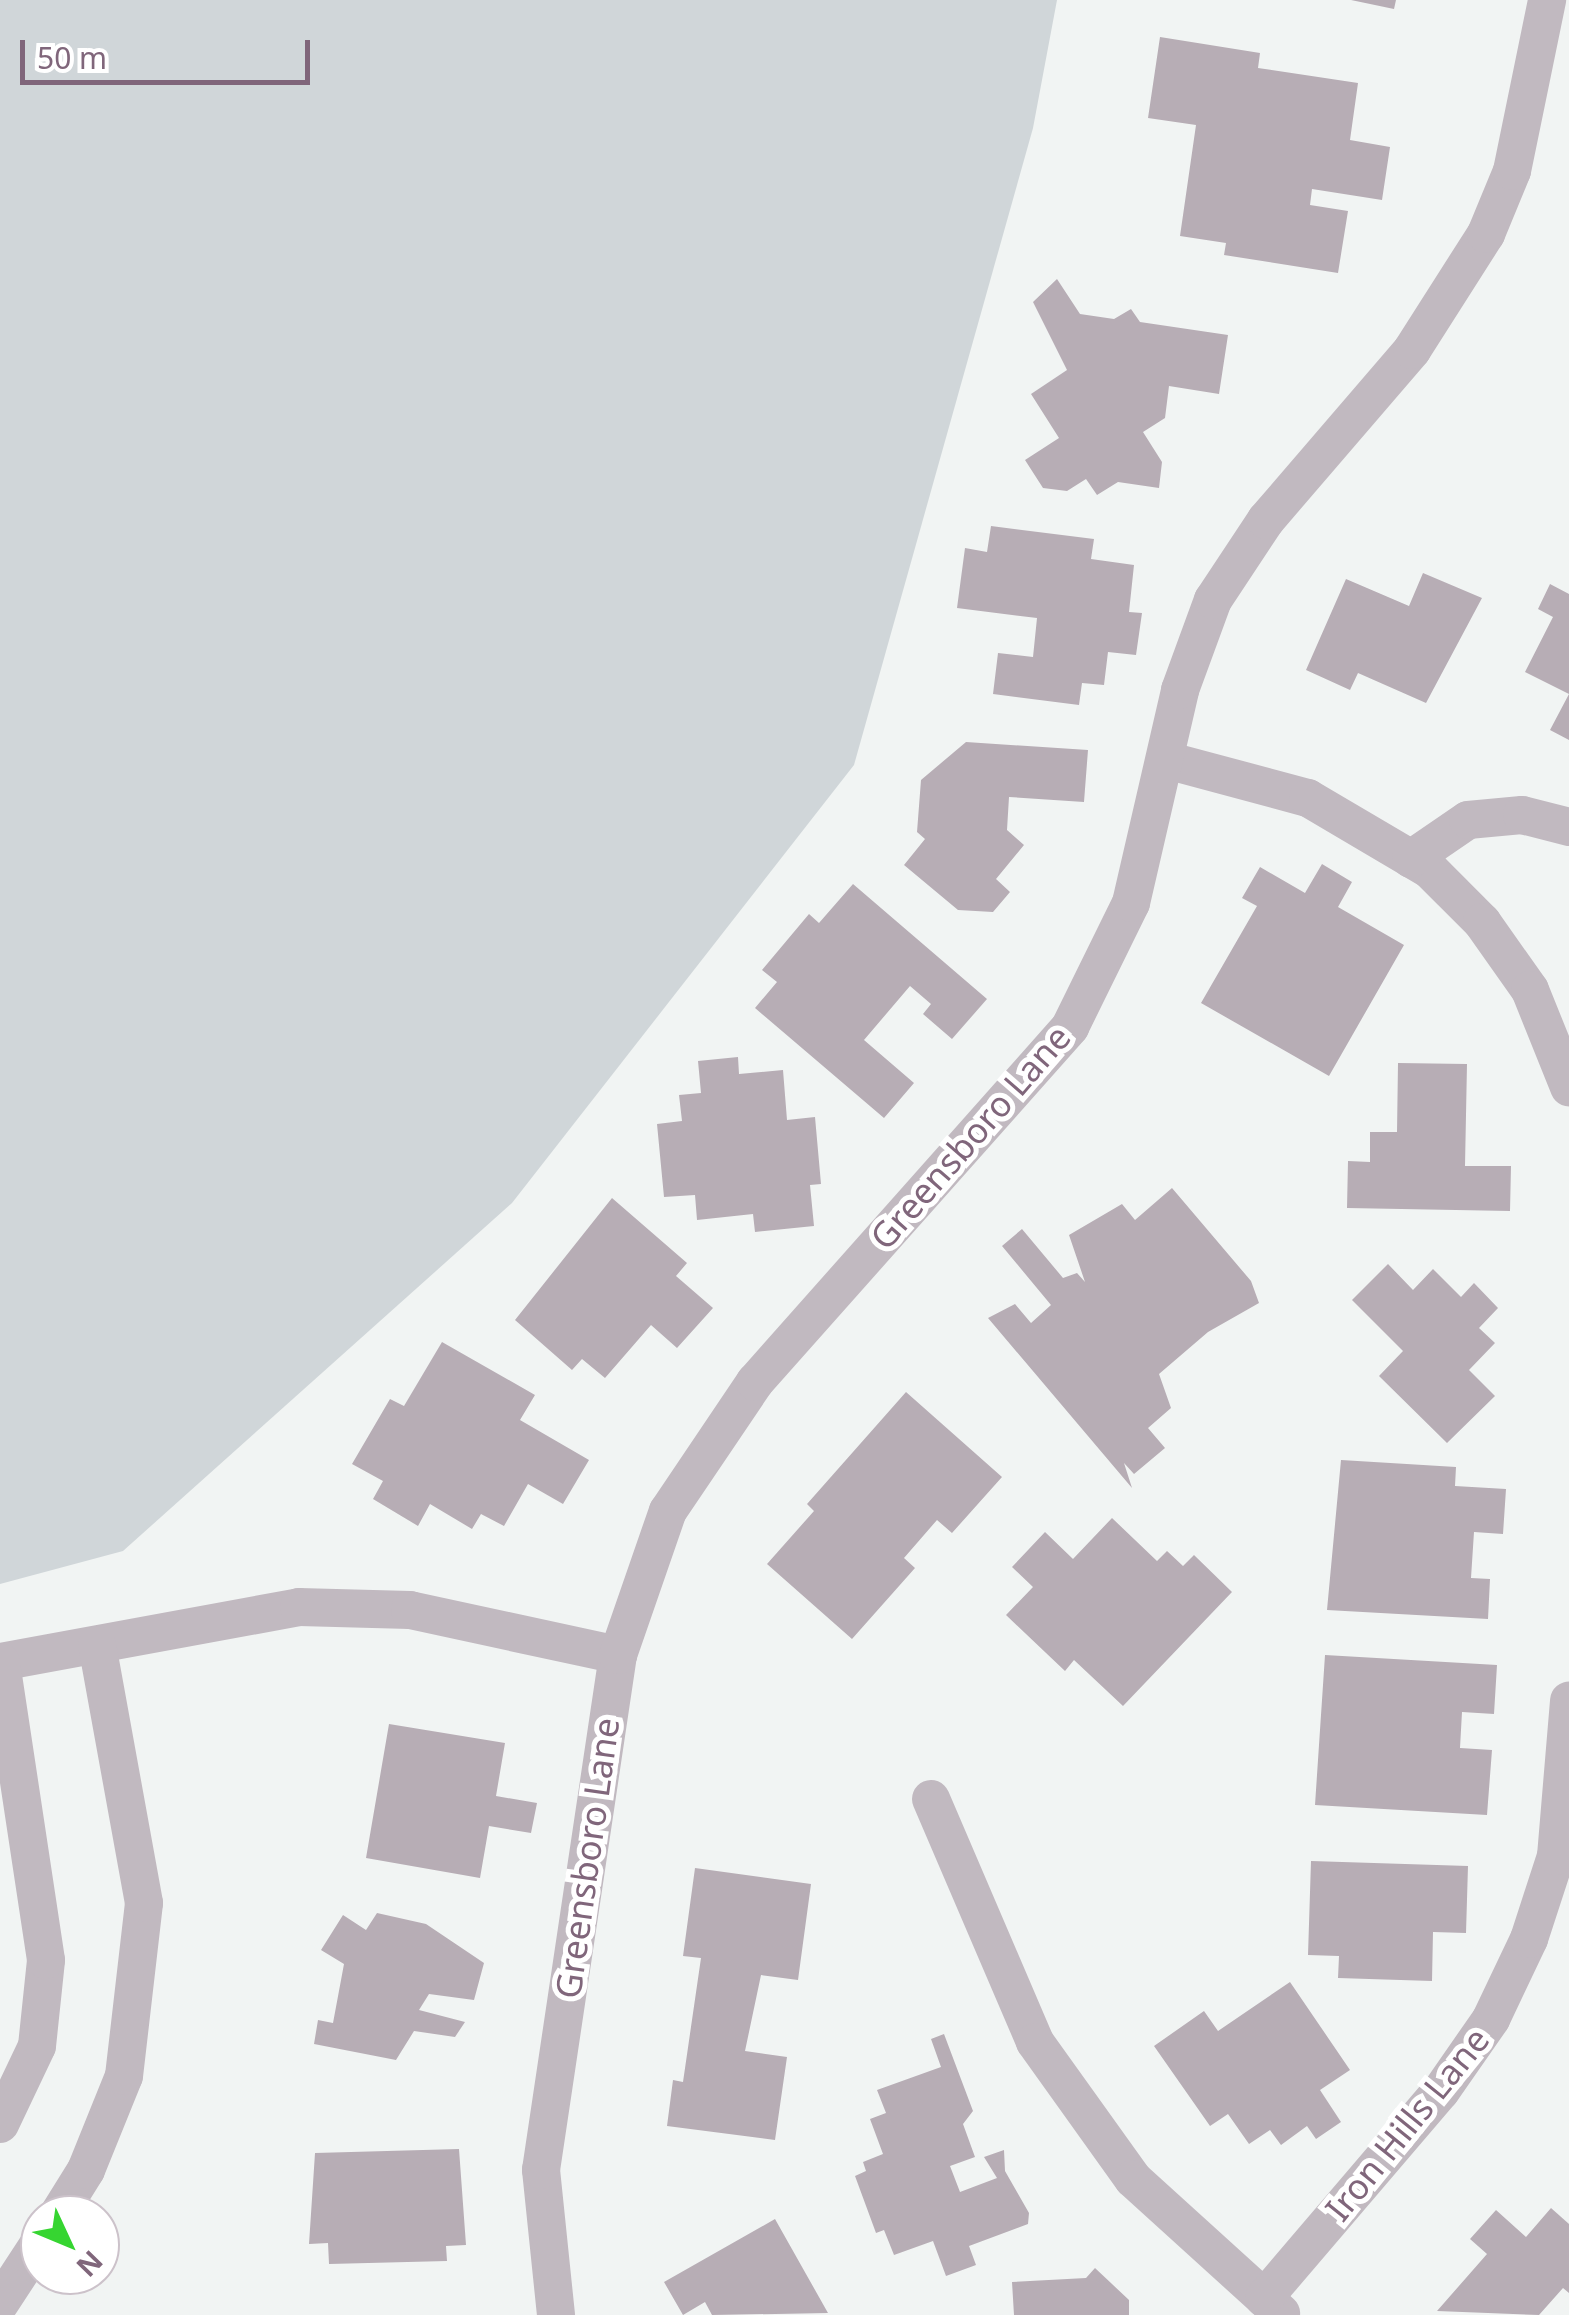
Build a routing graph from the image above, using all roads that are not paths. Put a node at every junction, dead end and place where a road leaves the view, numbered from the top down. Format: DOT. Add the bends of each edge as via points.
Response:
graph roads {
  1 [pos="1546,0"];
  2 [pos="1166,760"];
  3 [pos="1569,827"];
  4 [pos="1411,859"];
  5 [pos="1560,1021"];
  6 [pos="1569,1087"];
  7 [pos="97,1644"];
  8 [pos="618,1655"];
  9 [pos="0,1662"];
  10 [pos="1569,1702"];
  11 [pos="931,1799"];
  12 [pos="0,2124"];
  13 [pos="70,2195"];
  14 [pos="20,2273"];
  15 [pos="0,2304"];
  16 [pos="1273,2307"];
  17 [pos="556,2315"];
  1 -- 2 [label="street, Greensboro Lane" via="1512,171 1486,234 1412,350 1266,520 1213,600 1180,690"];
  2 -- 4 [label="street" via="1308,798"];
  2 -- 8 [label="street, Greensboro Lane" via="1130,903 1070,1028 755,1382 668,1511"];
  3 -- 4 [label="street" via="1522,816 1468,820"];
  4 -- 5 [label="street" via="1482,922"];
  5 -- 6 [label="street"];
  7 -- 8 [label="street" via="318,1608 410,1610"];
  7 -- 9 [label="street"];
  7 -- 13 [label="street" via="144,1903 124,2076"];
  8 -- 17 [label="street, Greensboro Lane" via="541,2170"];
  9 -- 12 [label="street" via="46,1960 37,2046"];
  10 -- 16 [label="street, Iron Hills Lane" via="1556,1856 1530,1939 1491,2019"];
  11 -- 16 [label="street" via="1035,2042 1134,2179"];
  14 -- 15 [label="street"];
}
